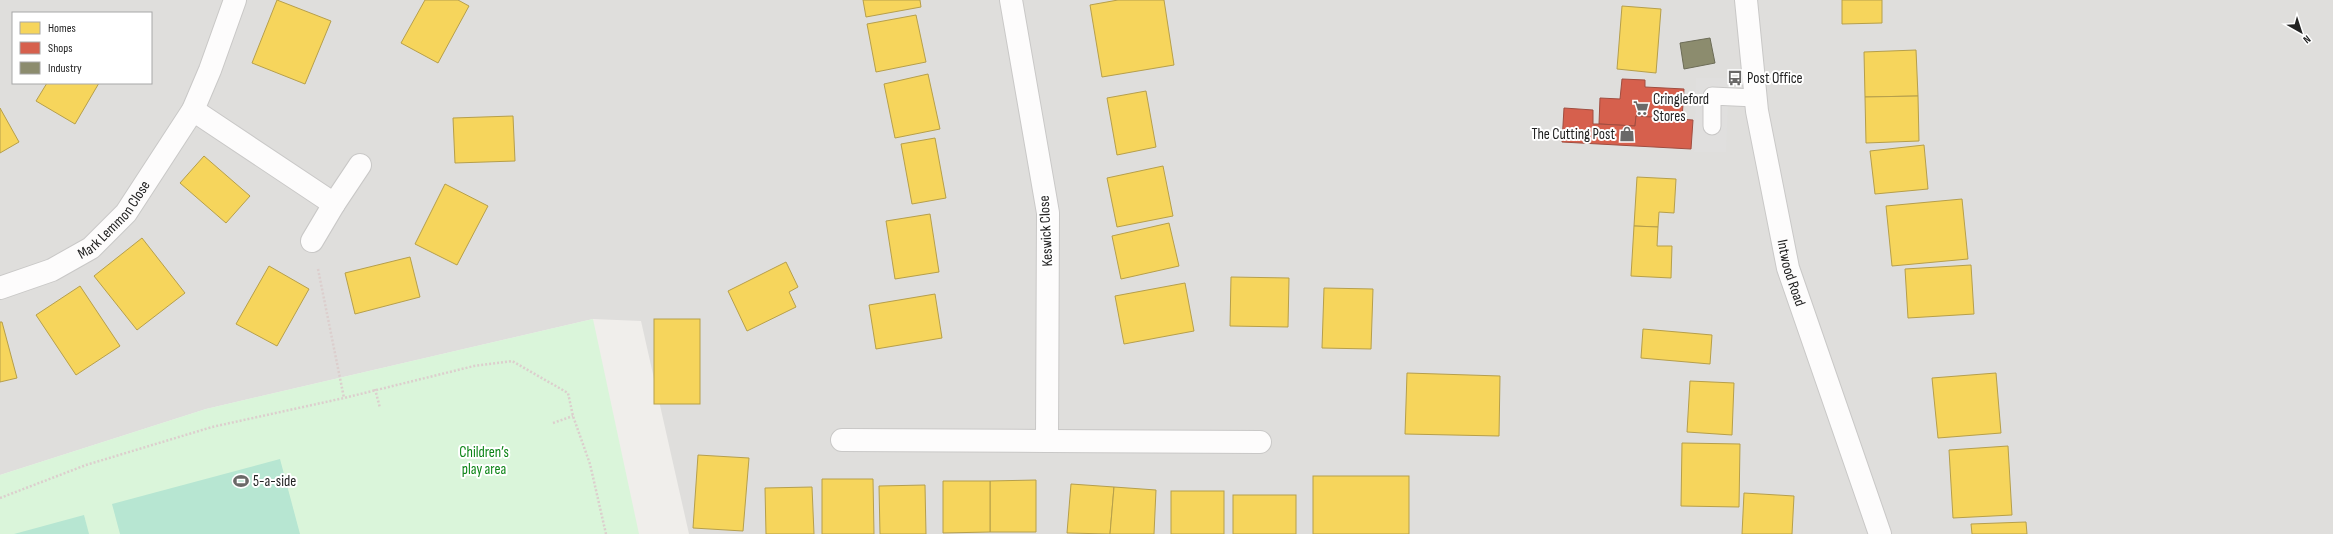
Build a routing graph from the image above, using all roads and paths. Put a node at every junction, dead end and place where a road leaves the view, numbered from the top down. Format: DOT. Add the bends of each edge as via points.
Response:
graph roads {
  1 [pos="235,0"];
  2 [pos="1011,0"];
  3 [pos="1746,0"];
  4 [pos="1755,98"];
  5 [pos="193,110"];
  6 [pos="1712,126"];
  7 [pos="360,165"];
  8 [pos="334,204"];
  9 [pos="312,241"];
  10 [pos="0,288"];
  11 [pos="375,390"];
  12 [pos="344,398"];
  13 [pos="380,408"];
  14 [pos="573,416"];
  15 [pos="554,423"];
  16 [pos="842,440"];
  17 [pos="1047,441"];
  18 [pos="1260,442"];
  19 [pos="0,498"];
  20 [pos="606,534"];
  21 [pos="1880,534"];
  1 -- 5 [label="street, Mark Lemmon Close"];
  2 -- 17 [label="street, Keswick Close" via="1048,213"];
  3 -- 4 [label="street, Intwood Road"];
  4 -- 6 [label="lane" via="1712,96"];
  4 -- 21 [label="street, Intwood Road" via="1788,268"];
  5 -- 8 [label="street"];
  5 -- 10 [label="street, Mark Lemmon Close" via="126,213 91,248 52,270"];
  7 -- 8 [label="street"];
  8 -- 9 [label="street"];
  9 -- 12 [label="path"];
  11 -- 12 [label="path"];
  11 -- 13 [label="path"];
  11 -- 14 [label="path" via="474,366 512,361 568,393"];
  12 -- 19 [label="path" via="212,427 86,465"];
  14 -- 15 [label="path"];
  14 -- 20 [label="path" via="590,464"];
  16 -- 17 [label="street"];
  17 -- 18 [label="street"];
}
